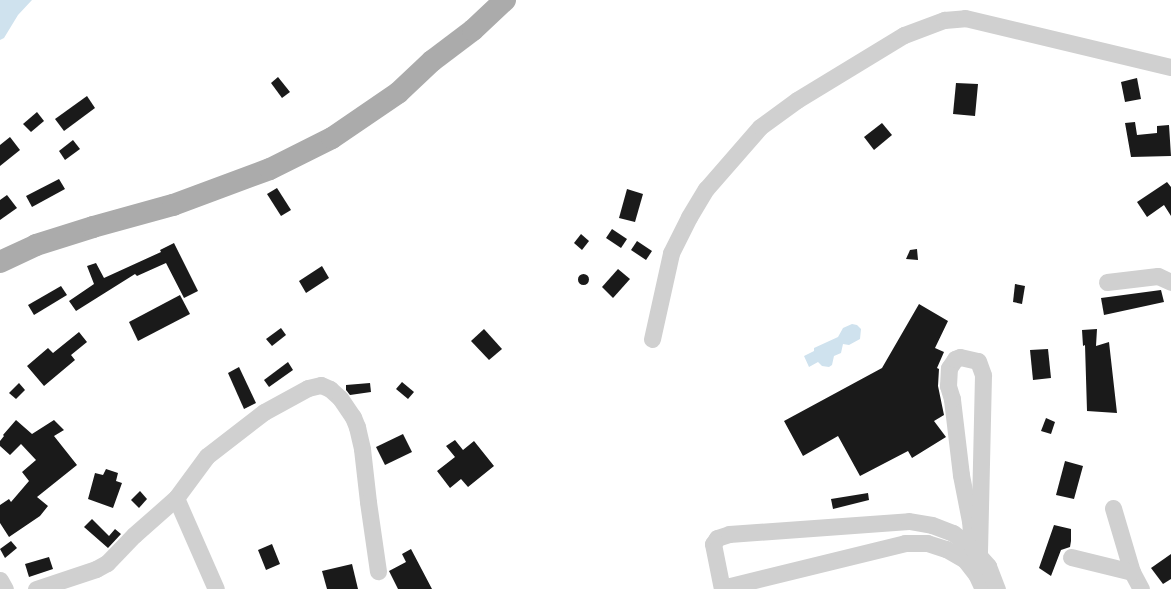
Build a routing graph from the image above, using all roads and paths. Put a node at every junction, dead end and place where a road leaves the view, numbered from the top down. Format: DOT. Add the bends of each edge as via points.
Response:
graph roads {
  1 [pos="505,0"];
  2 [pos="1171,67"];
  3 [pos="0,262"];
  4 [pos="1107,282"];
  5 [pos="1171,282"];
  6 [pos="652,339"];
  7 [pos="176,498"];
  8 [pos="1113,508"];
  9 [pos="976,552"];
  10 [pos="1071,558"];
  11 [pos="378,571"];
  12 [pos="1132,572"];
  13 [pos="0,580"];
  14 [pos="5,589"];
  15 [pos="36,589"];
  16 [pos="216,589"];
  17 [pos="722,589"];
  18 [pos="983,589"];
  19 [pos="997,589"];
  20 [pos="1141,589"];
  1 -- 3 [label="main road" via="398,93 332,138 255,174 173,205 36,245"];
  2 -- 6 [label="street" via="965,18 944,20 904,35 797,100 760,127 706,189 671,253"];
  4 -- 5 [label="street" via="1158,276"];
  7 -- 11 [label="street" via="207,456 264,412 308,388 321,385 327,387 340,398 353,418 360,437"];
  7 -- 15 [label="street" via="107,563"];
  7 -- 16 [label="street"];
  8 -- 12 [label="street"];
  9 -- 9 [label="street" via="983,375 978,361 960,357 955,359 949,368 948,386"];
  9 -- 17 [label="street" via="953,533 932,524 909,521 729,534 717,538 713,544"];
  9 -- 19 [label="street" via="988,566"];
  10 -- 12 [label="street"];
  12 -- 20 [label="street"];
  13 -- 14 [label="street"];
  17 -- 18 [label="street" via="905,543 927,543 946,549 965,560"];
}
